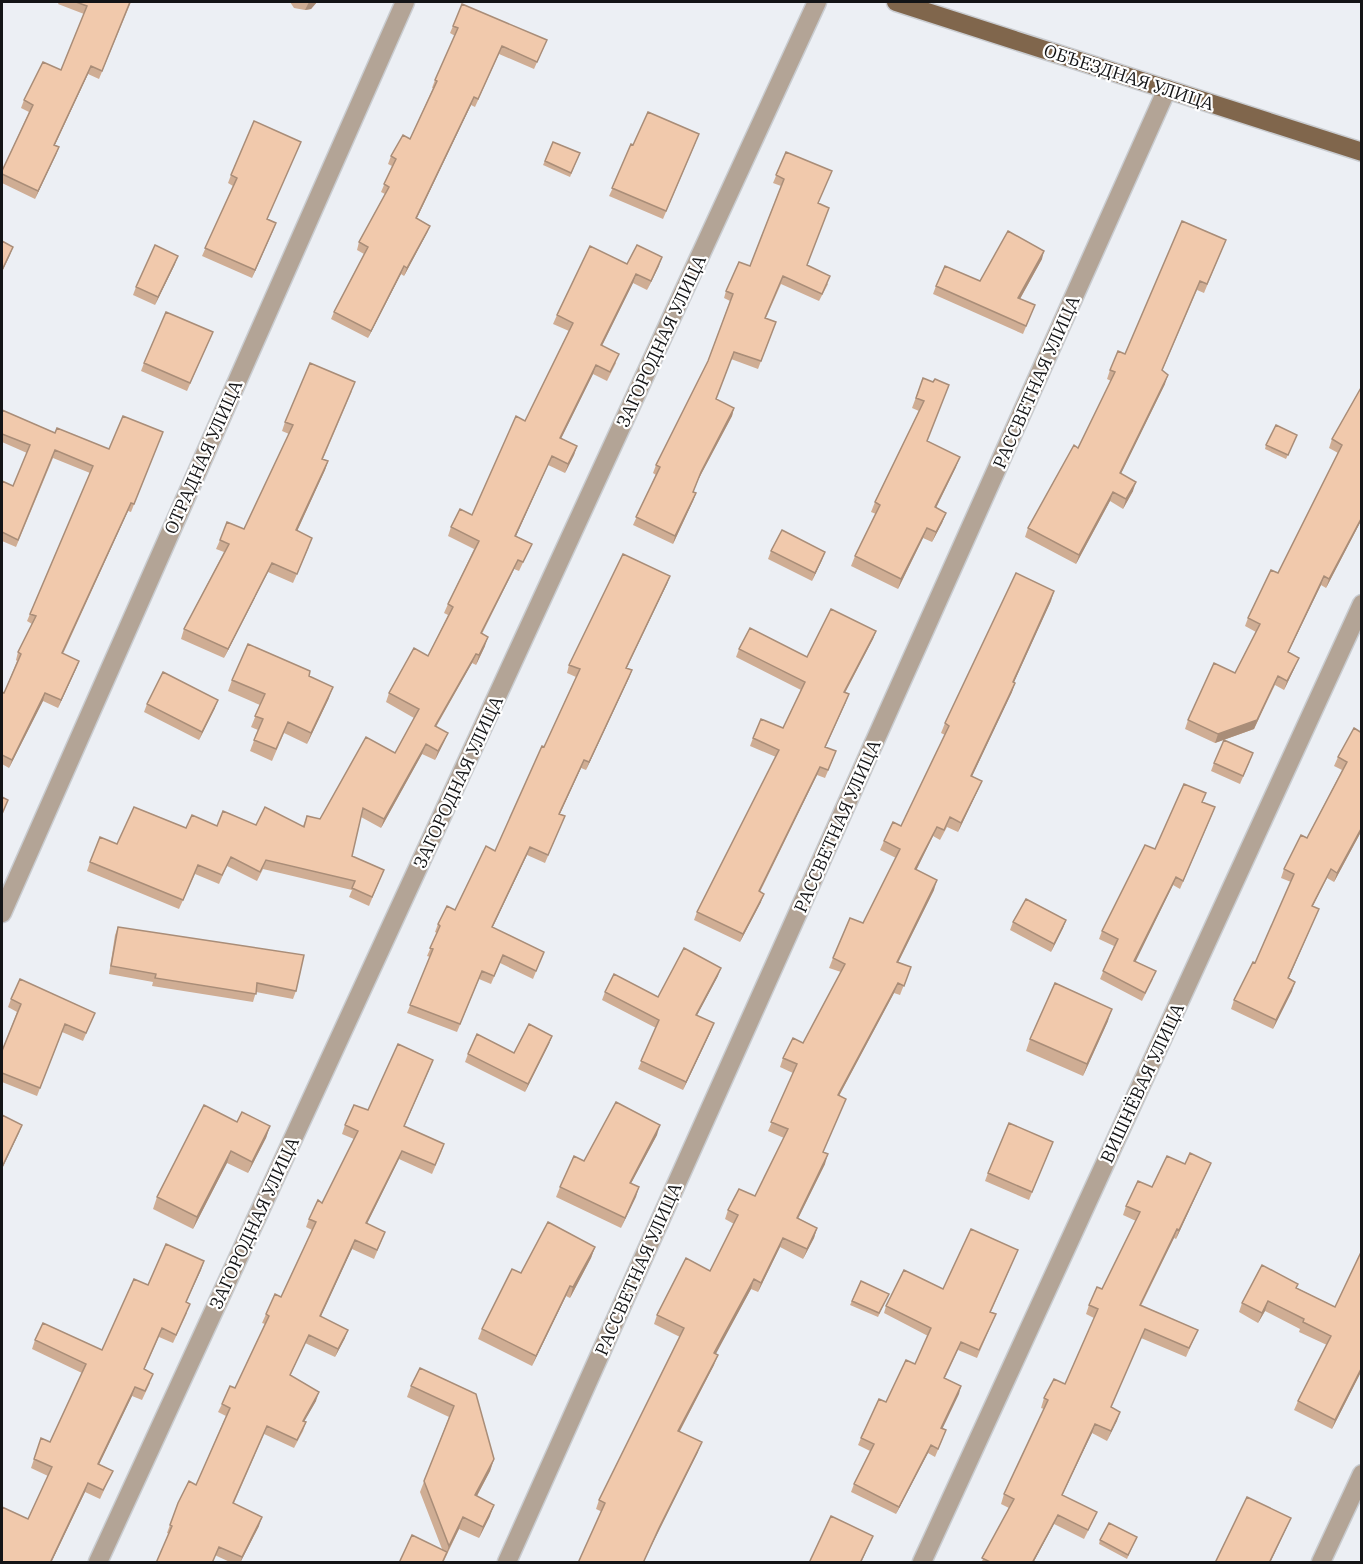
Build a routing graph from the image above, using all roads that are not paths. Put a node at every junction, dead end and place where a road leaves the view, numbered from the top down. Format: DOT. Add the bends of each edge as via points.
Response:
graph roads {
  1 [pos="405,2"];
  2 [pos="818,2"];
  3 [pos="896,2"];
  4 [pos="1167,89"];
  5 [pos="1362,152"];
  6 [pos="1362,604"];
  7 [pos="2,913"];
  8 [pos="1362,1474"];
  9 [pos="98,1563"];
  10 [pos="507,1563"];
  11 [pos="922,1563"];
  12 [pos="1321,1563"];
  1 -- 7 [label="street, ОТРАДНАЯ УЛИЦА"];
  2 -- 9 [label="street, ЗАГОРОДНАЯ УЛИЦА"];
  3 -- 4 [label="main road, ОБЪЕЗДНАЯ УЛИЦА"];
  4 -- 5 [label="main road, ОБЪЕЗДНАЯ УЛИЦА"];
  4 -- 10 [label="street, РАССВЕТНАЯ УЛИЦА"];
  6 -- 11 [label="street, ВИШНЁВАЯ УЛИЦА"];
  8 -- 12 [label="street"];
}
